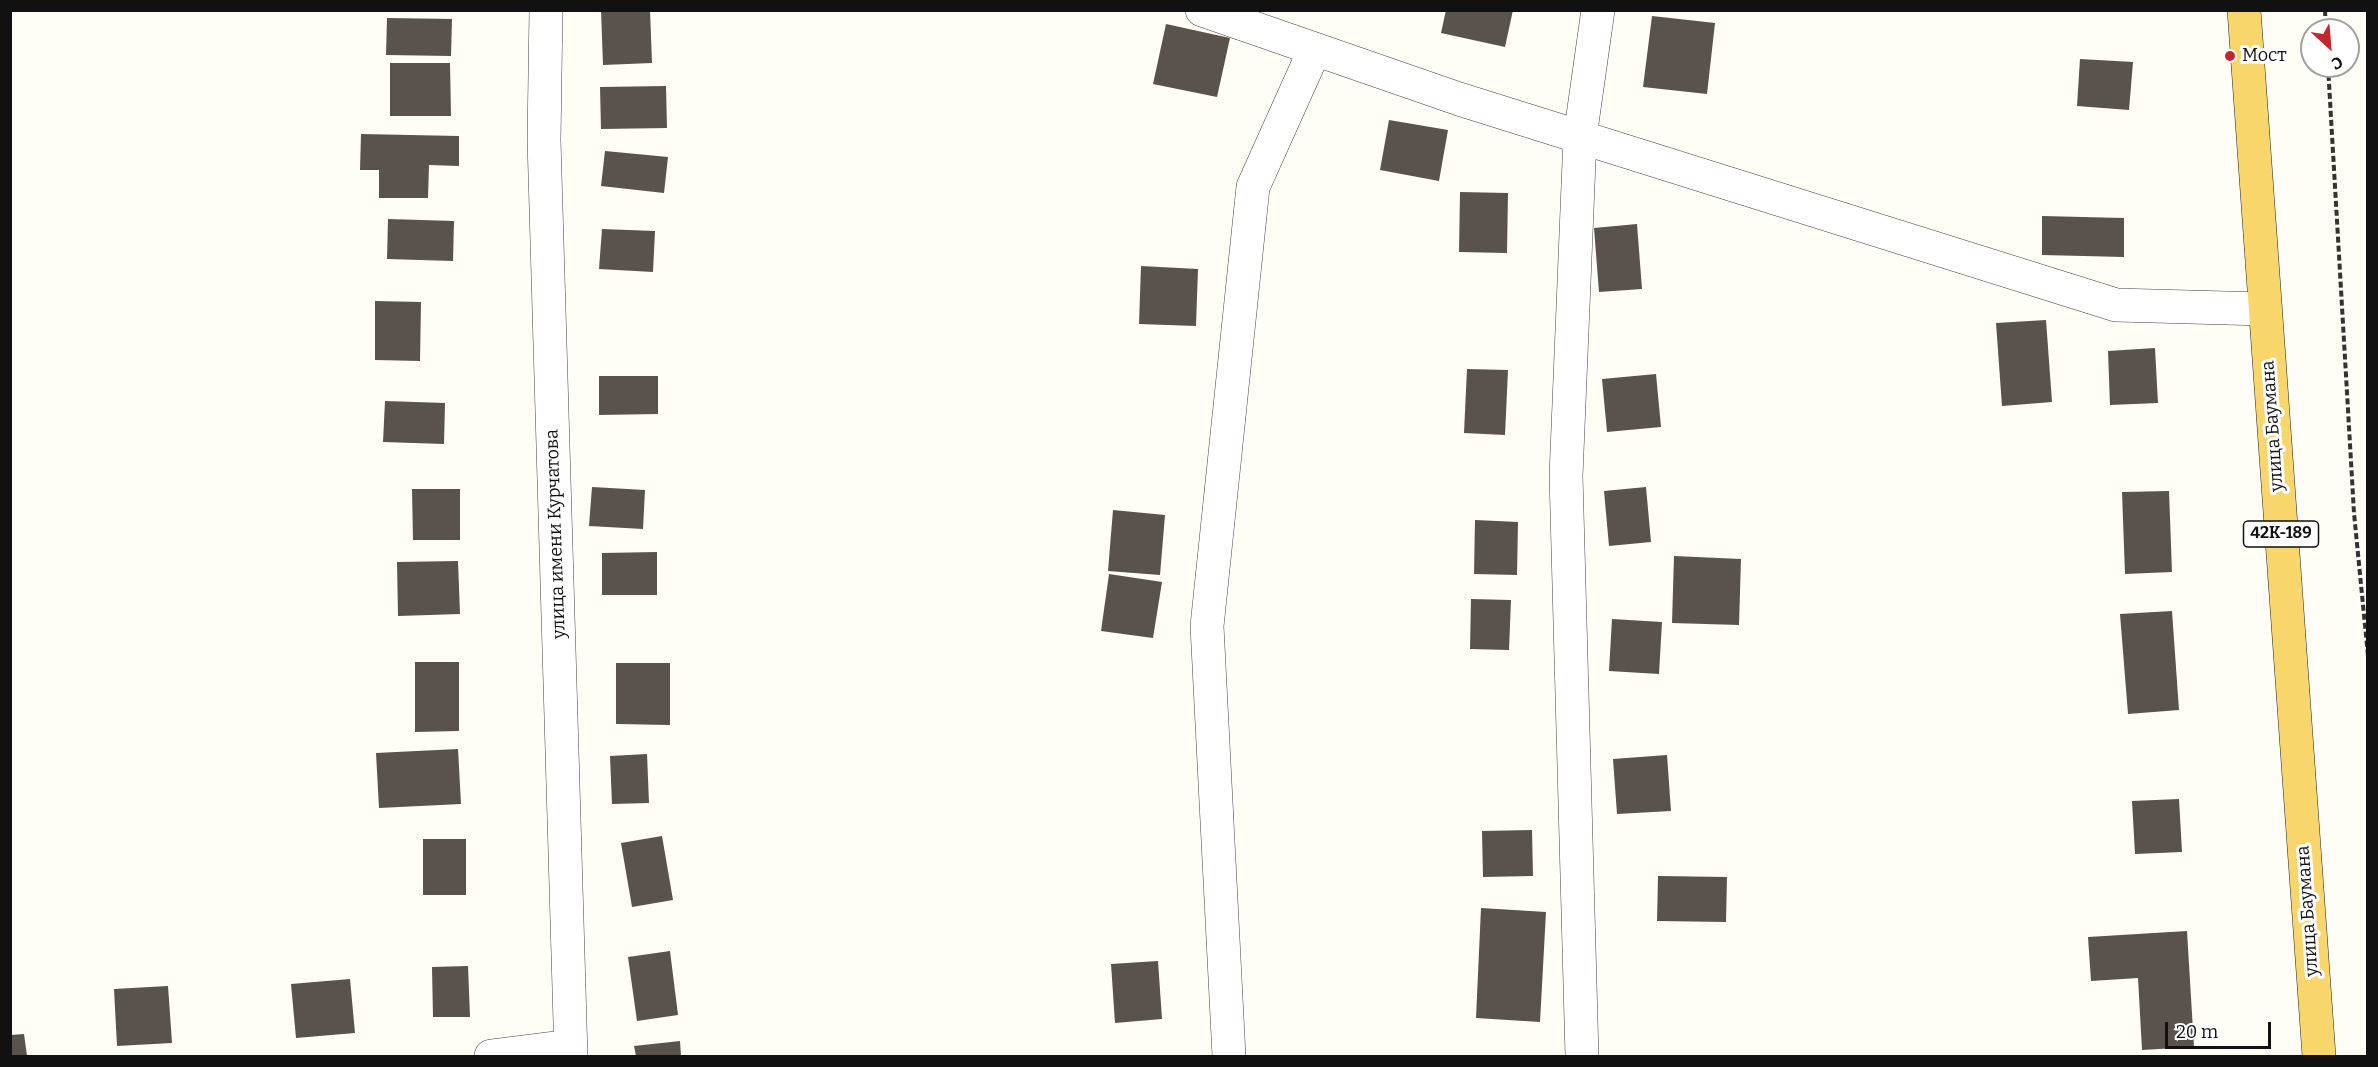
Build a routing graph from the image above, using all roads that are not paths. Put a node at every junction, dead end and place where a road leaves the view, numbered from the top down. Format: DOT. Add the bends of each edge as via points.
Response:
graph roads {
  1 [pos="546,10"];
  2 [pos="1202,10"];
  3 [pos="1598,10"];
  4 [pos="2244,10"];
  5 [pos="1315,49"];
  6 [pos="1580,137"];
  7 [pos="2264,309"];
  8 [pos="570,1051"];
  9 [pos="491,1056"];
  10 [pos="1229,1056"];
  11 [pos="1582,1056"];
  12 [pos="2319,1056"];
  1 -- 8 [label="street, улица имени Курчатова" via="544,140"];
  2 -- 5 [label="street"];
  3 -- 6 [label="street"];
  4 -- 7 [label="main road, улица Баумана / 42К-189"];
  5 -- 6 [label="street"];
  5 -- 10 [label="street" via="1252,187 1207,626"];
  6 -- 7 [label="street" via="2116,305"];
  6 -- 11 [label="street" via="1566,476"];
  7 -- 12 [label="main road, улица Баумана / 42К-189"];
  8 -- 9 [label="street"];
}
